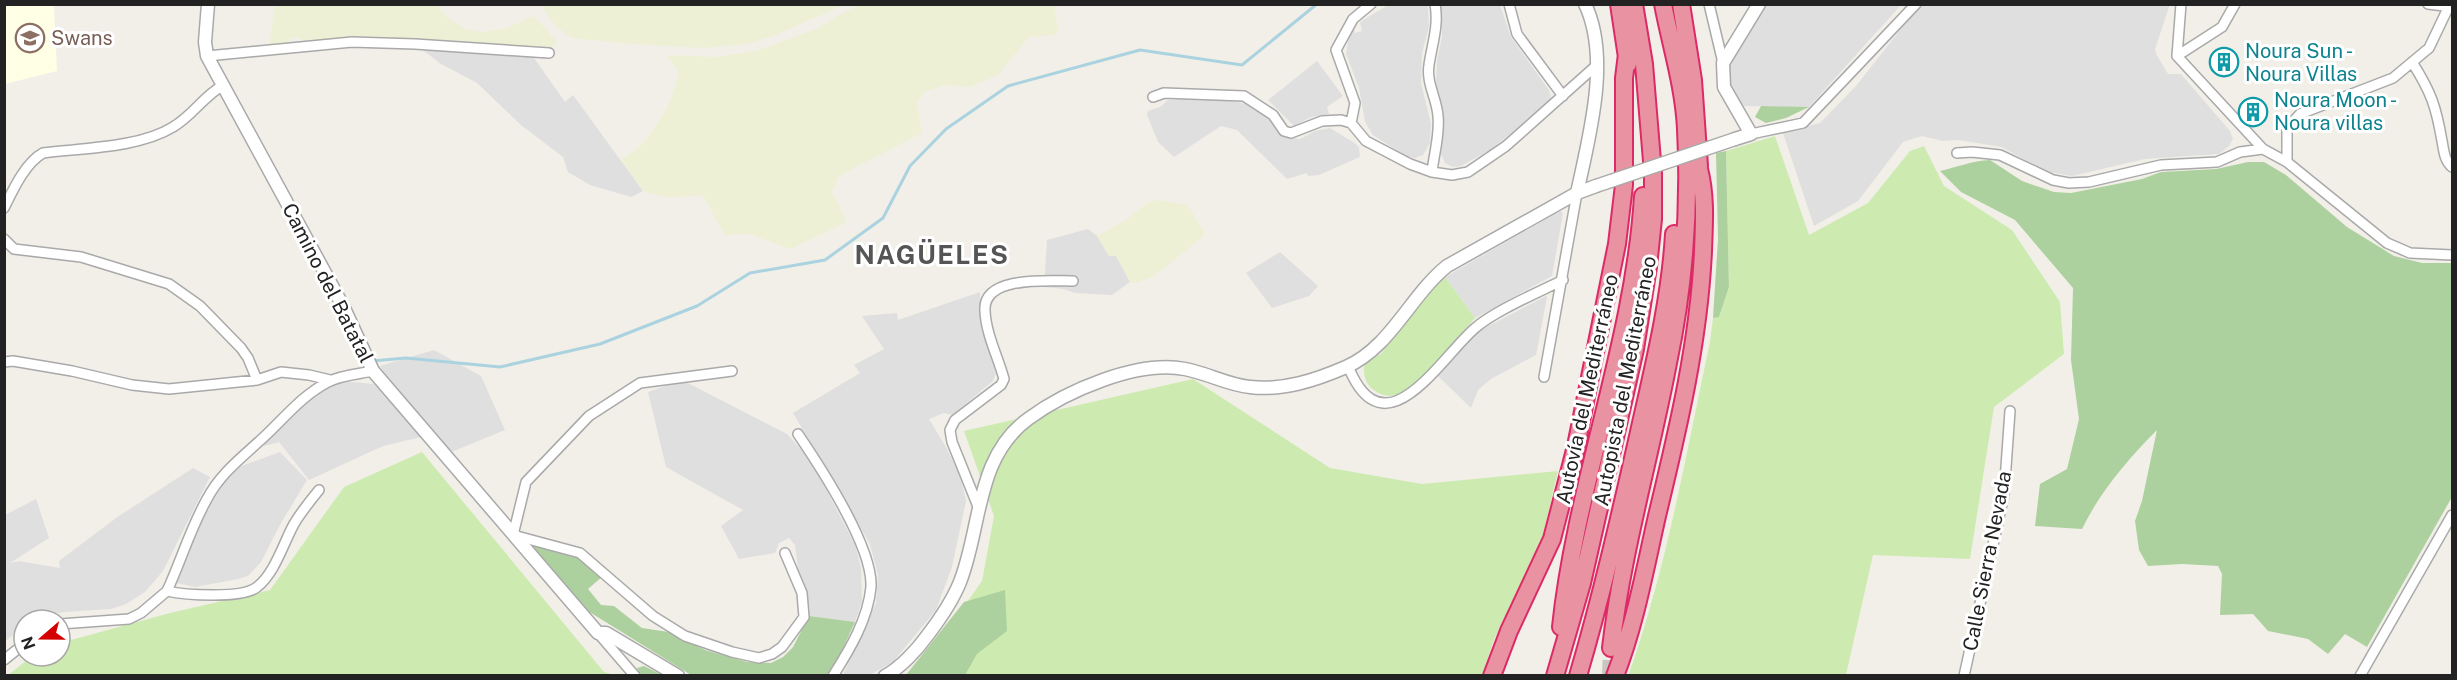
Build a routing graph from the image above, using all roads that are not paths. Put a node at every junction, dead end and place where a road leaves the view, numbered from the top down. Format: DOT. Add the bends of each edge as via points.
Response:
graph roads {
  1 [pos="208,4"];
  2 [pos="1371,4"];
  3 [pos="1435,4"];
  4 [pos="1509,4"];
  5 [pos="1585,4"];
  6 [pos="1619,4"];
  7 [pos="1634,4"];
  8 [pos="1663,4"];
  9 [pos="1681,4"];
  10 [pos="1709,4"];
  11 [pos="1759,4"];
  12 [pos="1916,4"];
  13 [pos="2181,4"];
  14 [pos="2235,4"];
  15 [pos="2428,4"];
  16 [pos="2451,6"];
  17 [pos="549,53"];
  18 [pos="1627,54"];
  19 [pos="1672,54"];
  20 [pos="207,56"];
  21 [pos="2177,56"];
  22 [pos="2412,62"];
  23 [pos="1723,63"];
  24 [pos="1598,64"];
  25 [pos="222,86"];
  26 [pos="1563,96"];
  27 [pos="1153,97"];
  28 [pos="1351,123"];
  29 [pos="1751,134"];
  30 [pos="1649,142"];
  31 [pos="2263,149"];
  32 [pos="1957,153"];
  33 [pos="2287,162"];
  34 [pos="2452,166"];
  35 [pos="1699,169"];
  36 [pos="1431,172"];
  37 [pos="1577,193"];
  38 [pos="4,208"];
  39 [pos="4,239"];
  40 [pos="2452,255"];
  41 [pos="1563,280"];
  42 [pos="1073,281"];
  43 [pos="1626,319"];
  44 [pos="4,362"];
  45 [pos="1668,364"];
  46 [pos="1348,366"];
  47 [pos="373,371"];
  48 [pos="732,371"];
  49 [pos="1544,377"];
  50 [pos="257,380"];
  51 [pos="330,380"];
  52 [pos="2010,411"];
  53 [pos="798,434"];
  54 [pos="318,490"];
  55 [pos="979,509"];
  56 [pos="2452,514"];
  57 [pos="513,535"];
  58 [pos="785,553"];
  59 [pos="167,591"];
  60 [pos="72,623"];
  61 [pos="598,633"];
  62 [pos="1562,646"];
  63 [pos="1611,648"];
  64 [pos="640,654"];
  65 [pos="626,667"];
  66 [pos="635,675"];
  67 [pos="678,675"];
  68 [pos="833,675"];
  69 [pos="885,675"];
  70 [pos="1492,675"];
  71 [pos="1555,675"];
  72 [pos="1578,675"];
  73 [pos="1616,675"];
  74 [pos="1964,675"];
  75 [pos="2360,675"];
  1 -- 20 [label="street, Camino del Batatal"];
  2 -- 28 [label="street" via="1353,19 1336,50 1355,103"];
  3 -- 36 [label="street" via="1436,34 1429,81 1438,114 1438,139"];
  4 -- 26 [label="street" via="1517,34"];
  5 -- 24 [label="street"];
  6 -- 18 [label="highway"];
  7 -- 30 [label="highway" via="1644,64"];
  8 -- 19 [label="highway"];
  9 -- 35 [label="highway" via="1693,80"];
  10 -- 23 [label="street"];
  11 -- 23 [label="street"];
  12 -- 29 [label="street" via="1803,123"];
  13 -- 21 [label="street"];
  14 -- 21 [label="street" via="2222,27"];
  15 -- 16 [label="street"];
  16 -- 22 [label="street" via="2429,48"];
  17 -- 20 [label="street" via="352,42"];
  18 -- 43 [label="highway" via="1635,181"];
  18 -- 70 [label="highway" via="1624,185 1617,244 1576,446 1552,539"];
  19 -- 45 [label="highway" via="1682,85 1686,199 1680,290"];
  19 -- 72 [label="highway, Autopista del Mediterráneo" via="1676,201 1664,314 1603,588"];
  20 -- 25 [label="street, Camino del Batatal"];
  21 -- 31 [label="street"];
  22 -- 33 [label="street" via="2393,78 2300,114 2287,128"];
  22 -- 34 [label="street" via="2430,90 2444,156"];
  23 -- 29 [label="street" via="1724,87"];
  24 -- 26 [label="street"];
  24 -- 37 [label="street" via="1591,130"];
  25 -- 38 [label="street" via="160,135 43,153 36,157"];
  25 -- 47 [label="street, Camino del Batatal" via="343,306"];
  26 -- 36 [label="street" via="1506,146 1468,172"];
  27 -- 28 [label="street" via="1164,93 1244,96 1274,115 1284,131 1291,133 1322,122"];
  28 -- 36 [label="street" via="1366,141"];
  29 -- 37 [label="street, bridge"];
  30 -- 43 [label="highway, Autovía del Mediterráneo"];
  30 -- 62 [label="highway, Autopista del Mediterráneo" via="1653,219 1635,349 1582,583"];
  31 -- 32 [label="street" via="2240,152 2217,162 2161,165 2089,182 2068,183 2000,155"];
  31 -- 33 [label="street"];
  33 -- 40 [label="street" via="2387,243 2410,252"];
  35 -- 45 [label="highway" via="1691,280 1681,340"];
  35 -- 73 [label="highway" via="1704,189 1703,237 1692,361 1638,598"];
  37 -- 41 [label="street"];
  37 -- 46 [label="street" via="1447,266 1418,294 1381,344"];
  39 -- 50 [label="street" via="14,249 81,257 169,284 200,306 241,348"];
  41 -- 46 [label="street" via="1476,327 1412,395 1395,402 1370,399 1355,385"];
  41 -- 49 [label="street"];
  42 -- 55 [label="street" via="1024,280 989,295 984,309 1004,380 955,420 950,430"];
  43 -- 62 [label="highway, Autovía del Mediterráneo" via="1571,566"];
  44 -- 50 [label="street" via="169,389"];
  45 -- 63 [label="highway"];
  46 -- 55 [label="street" via="1305,383 1281,387 1248,387 1183,368 1148,369 1102,381 1055,400 1026,420 1004,443 983,488"];
  47 -- 51 [label="street, Camino del Batatal"];
  47 -- 57 [label="street"];
  48 -- 57 [label="street" via="640,383 589,416 526,482"];
  50 -- 51 [label="street" via="281,372"];
  51 -- 59 [label="street, Camino del Batatal" via="286,414 220,478 184,546"];
  52 -- 74 [label="street, Calle Sierra Nevada" via="2004,495"];
  53 -- 68 [label="street" via="838,499 866,555 871,586 850,650"];
  54 -- 59 [label="street" via="256,589 200,595"];
  55 -- 69 [label="street" via="961,581 952,600 920,646"];
  56 -- 75 [label="street"];
  57 -- 58 [label="street" via="580,553 653,616 686,636 759,658 782,647 804,617 802,593"];
  57 -- 61 [label="street"];
  59 -- 60 [label="street" via="129,619"];
  61 -- 64 [label="street" via="606,633"];
  61 -- 65 [label="street"];
  62 -- 71 [label="highway, Autopista del Mediterráneo"];
  64 -- 65 [label="street"];
  64 -- 67 [label="street"];
  65 -- 66 [label="street"];
}
